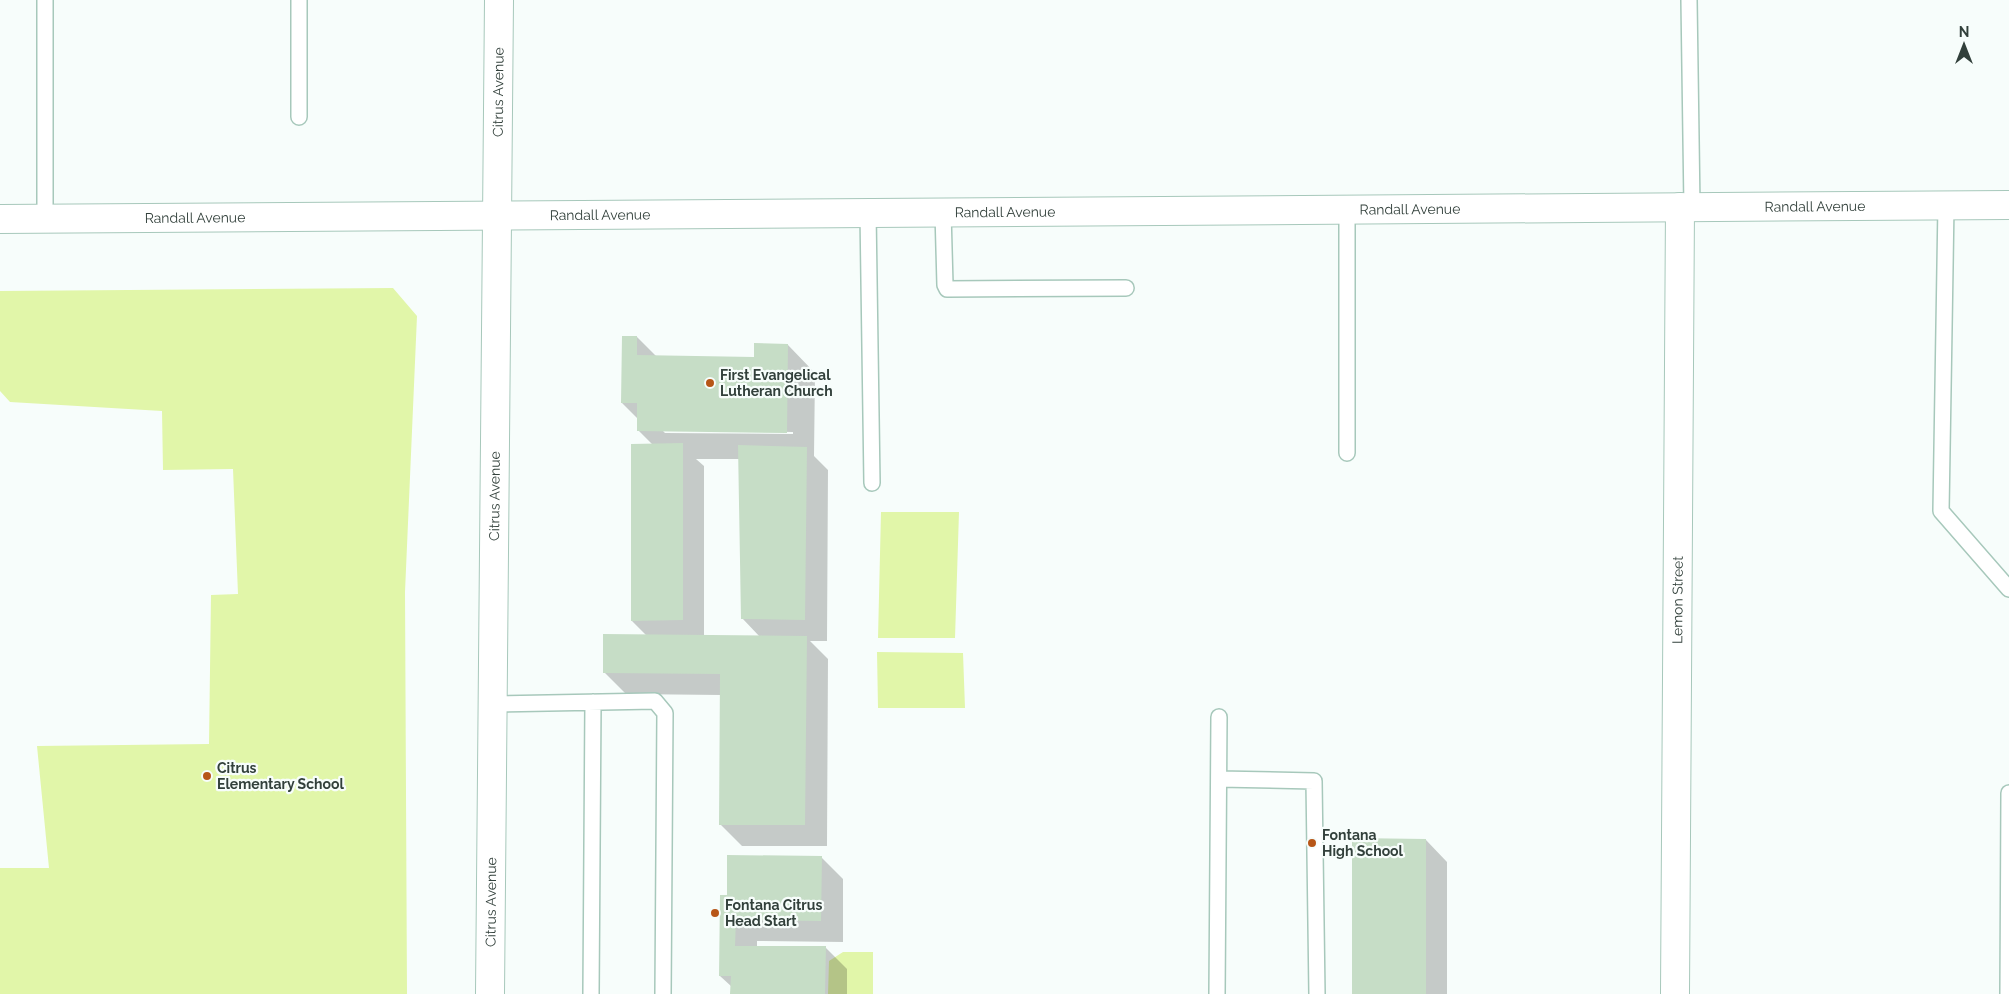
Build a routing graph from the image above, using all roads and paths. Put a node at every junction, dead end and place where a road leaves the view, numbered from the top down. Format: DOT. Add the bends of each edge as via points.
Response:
graph roads {
  1 [pos="45,0"];
  2 [pos="299,0"];
  3 [pos="500,0"];
  4 [pos="1689,0"];
  5 [pos="299,117"];
  6 [pos="1946,205"];
  7 [pos="2009,205"];
  8 [pos="1686,207"];
  9 [pos="1347,209"];
  10 [pos="868,212"];
  11 [pos="943,212"];
  12 [pos="498,215"];
  13 [pos="0,219"];
  14 [pos="46,219"];
  15 [pos="1126,288"];
  16 [pos="1347,453"];
  17 [pos="872,483"];
  18 [pos="2009,590"];
  19 [pos="593,702"];
  20 [pos="494,704"];
  21 [pos="1219,716"];
  22 [pos="1219,779"];
  23 [pos="2009,793"];
  24 [pos="490,994"];
  25 [pos="591,994"];
  26 [pos="664,994"];
  27 [pos="1217,994"];
  28 [pos="1318,994"];
  29 [pos="1675,994"];
  30 [pos="2008,994"];
  1 -- 14 [label="lane"];
  2 -- 5 [label="lane"];
  3 -- 12 [label="street, Citrus Avenue"];
  4 -- 8 [label="lane"];
  6 -- 7 [label="street, Randall Avenue"];
  6 -- 8 [label="street, Randall Avenue"];
  6 -- 18 [label="lane" via="1941,511"];
  8 -- 9 [label="street, Randall Avenue"];
  8 -- 29 [label="street, Lemon Street"];
  9 -- 11 [label="street, Randall Avenue"];
  9 -- 16 [label="lane"];
  10 -- 11 [label="street, Randall Avenue"];
  10 -- 12 [label="street, Randall Avenue"];
  10 -- 17 [label="lane"];
  11 -- 15 [label="lane" via="947,289"];
  12 -- 14 [label="street, Randall Avenue"];
  12 -- 20 [label="street, Citrus Avenue"];
  13 -- 14 [label="street, Randall Avenue"];
  19 -- 20 [label="lane"];
  19 -- 25 [label="lane"];
  19 -- 26 [label="lane" via="655,701 665,713"];
  20 -- 24 [label="street, Citrus Avenue"];
  21 -- 22 [label="lane"];
  22 -- 27 [label="lane"];
  22 -- 28 [label="lane" via="1314,781"];
  23 -- 30 [label="lane"];
}
